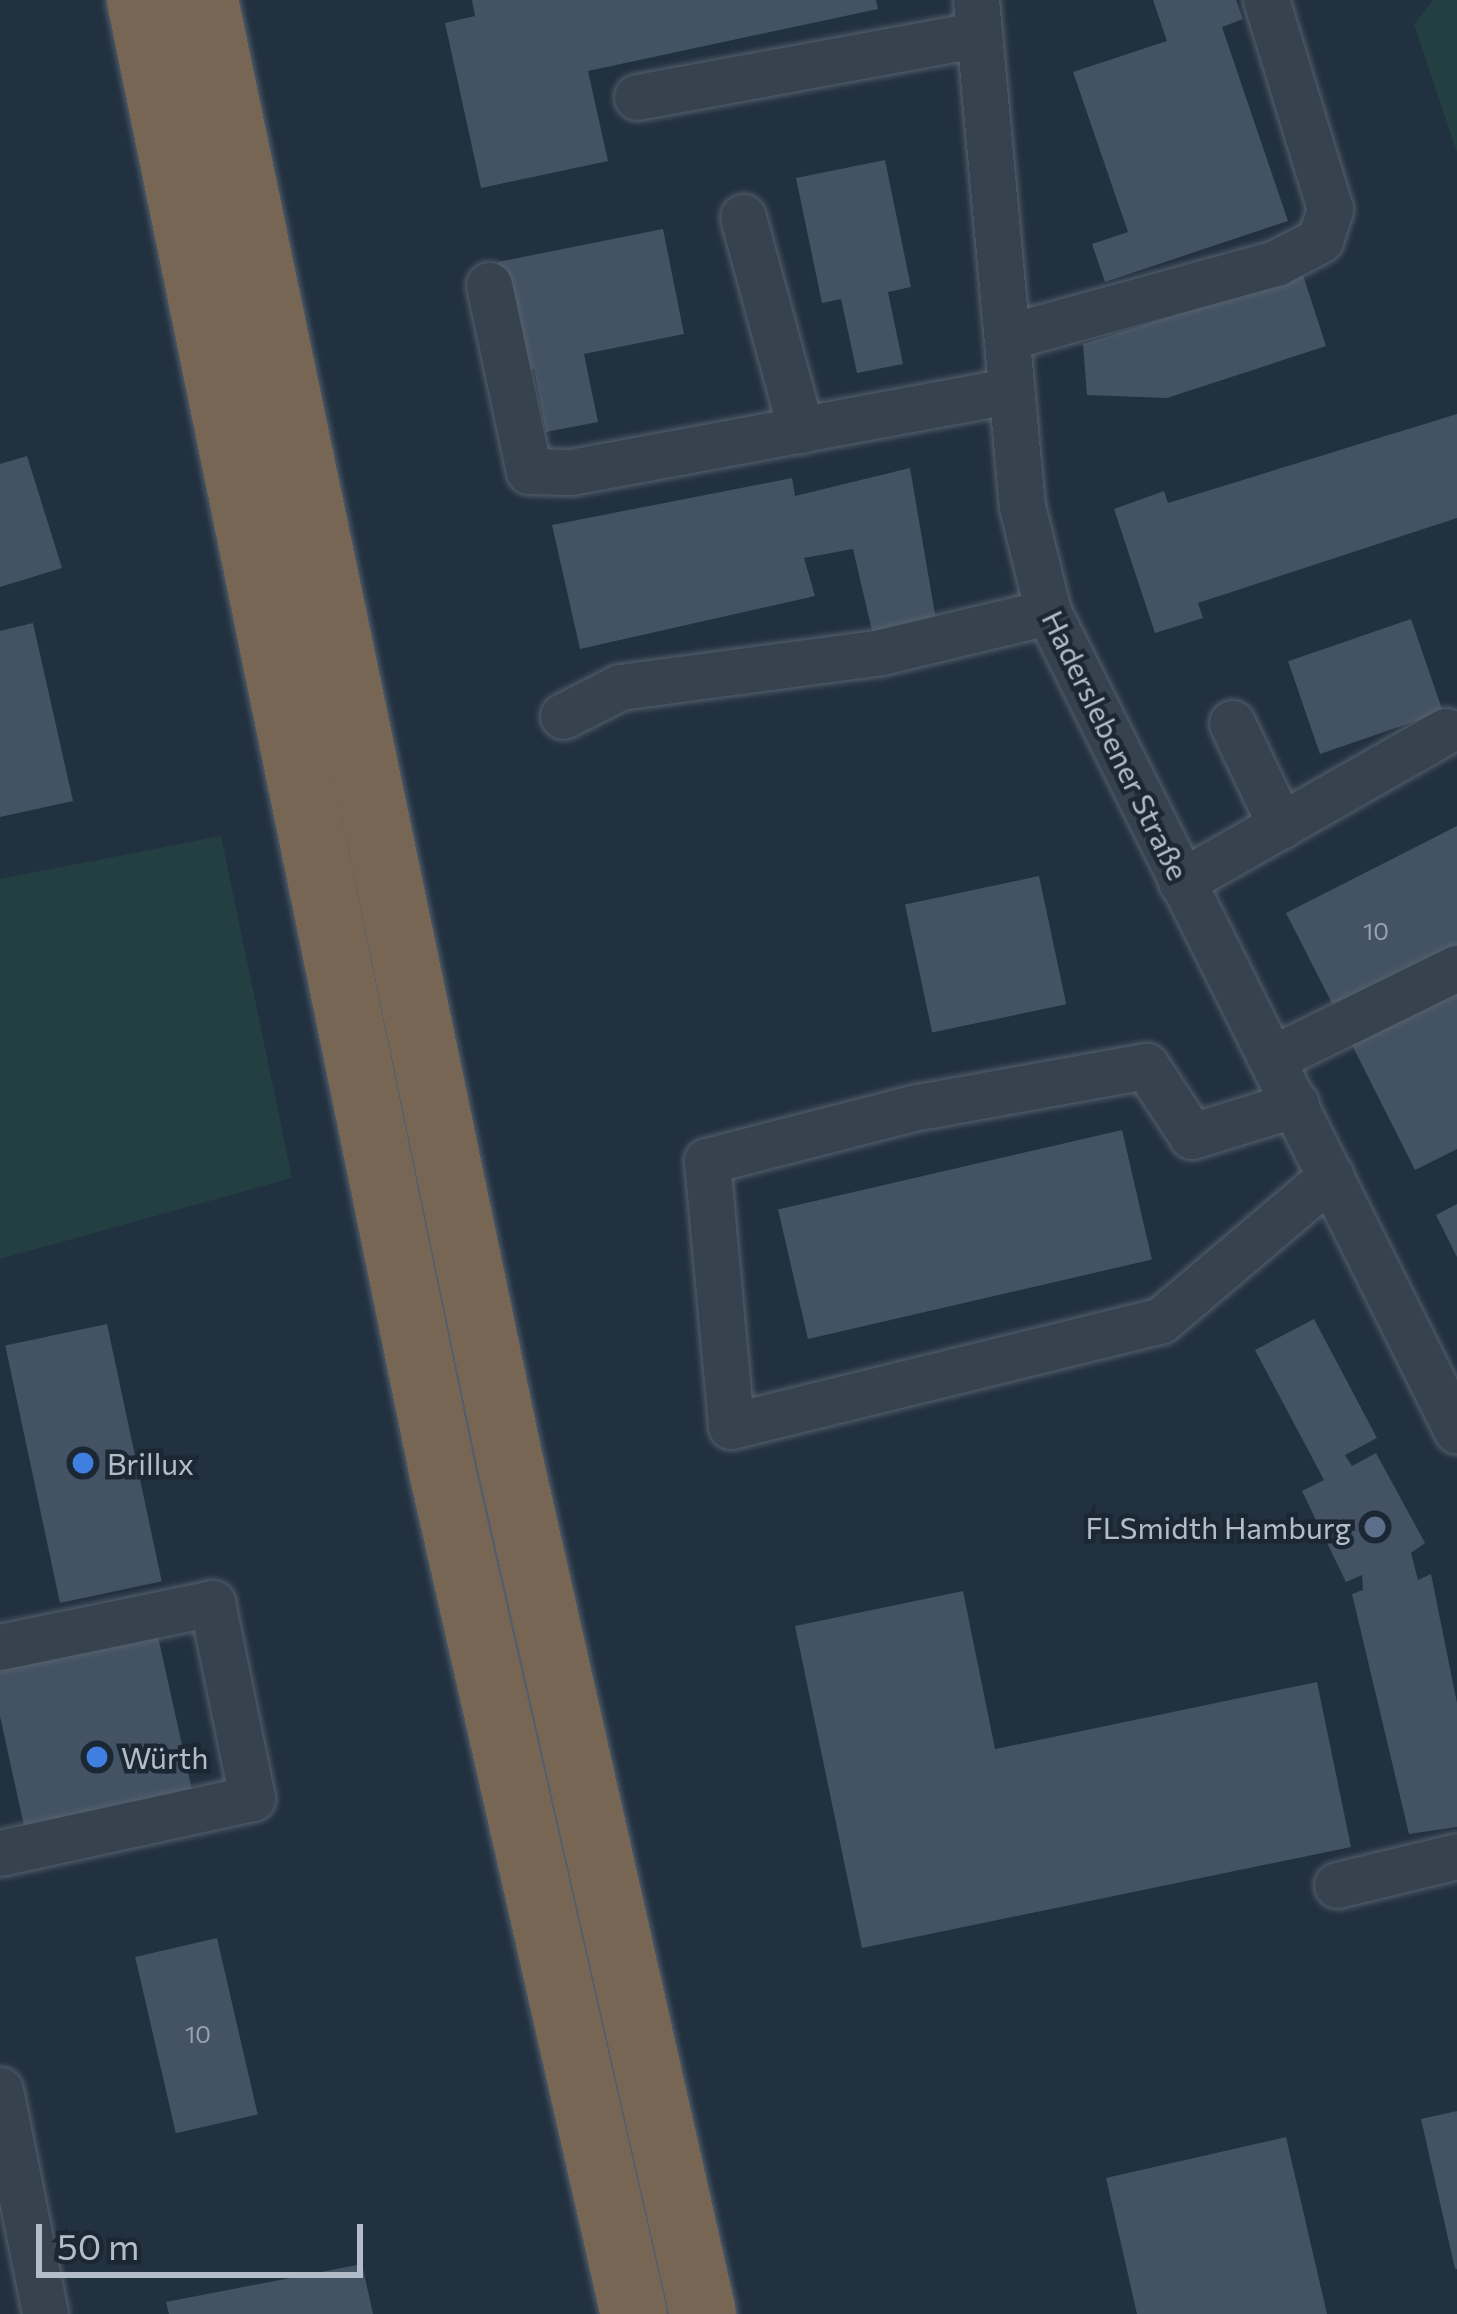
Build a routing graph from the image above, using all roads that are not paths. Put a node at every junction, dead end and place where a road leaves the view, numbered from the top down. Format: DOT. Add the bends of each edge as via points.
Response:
graph roads {
  1 [pos="140,0"];
  2 [pos="206,0"];
  3 [pos="250,0"];
  4 [pos="1266,0"];
  5 [pos="977,17"];
  6 [pos="637,97"];
  7 [pos="743,217"];
  8 [pos="489,285"];
  9 [pos="271,338"];
  10 [pos="1007,338"];
  11 [pos="1010,391"];
  12 [pos="801,430"];
  13 [pos="1048,612"];
  14 [pos="563,716"];
  15 [pos="1232,723"];
  16 [pos="1446,731"];
  17 [pos="1281,826"];
  18 [pos="1181,882"];
  19 [pos="1457,968"];
  20 [pos="1274,1058"];
  21 [pos="1296,1104"];
  22 [pos="1331,1176"];
  23 [pos="1457,1431"];
  24 [pos="0,1647"];
  25 [pos="0,1853"];
  26 [pos="1457,1856"];
  27 [pos="1337,1885"];
  28 [pos="0,2090"];
  29 [pos="17,2250"];
  30 [pos="45,2314"];
  31 [pos="634,2314"];
  32 [pos="704,2314"];
  1 -- 31 [label="highway" via="443,1475"];
  2 -- 9 [label="highway"];
  3 -- 9 [label="highway"];
  4 -- 10 [label="street" via="1330,209 1320,240 1276,263"];
  5 -- 6 [label="street"];
  5 -- 10 [label="street, Haderslebener Straße"];
  7 -- 12 [label="street"];
  8 -- 12 [label="street" via="529,471 571,472"];
  9 -- 32 [label="highway" via="508,1452"];
  10 -- 11 [label="street, Haderslebener Straße"];
  11 -- 12 [label="street"];
  11 -- 13 [label="street, Haderslebener Straße" via="1022,506"];
  13 -- 14 [label="street" via="881,652 620,687"];
  13 -- 18 [label="street, Haderslebener Straße"];
  15 -- 17 [label="street"];
  16 -- 17 [label="street"];
  17 -- 18 [label="street"];
  18 -- 20 [label="street, Haderslebener Straße"];
  19 -- 20 [label="street"];
  20 -- 21 [label="street, Haderslebener Straße"];
  21 -- 22 [label="street, Haderslebener Straße"];
  21 -- 22 [label="street" via="1192,1136 1146,1066 917,1107 706,1161 731,1426 1160,1321"];
  22 -- 23 [label="street, Haderslebener Straße"];
  24 -- 25 [label="street" via="212,1604 252,1798"];
  26 -- 27 [label="street"];
  28 -- 29 [label="street"];
  29 -- 30 [label="street"];
}
